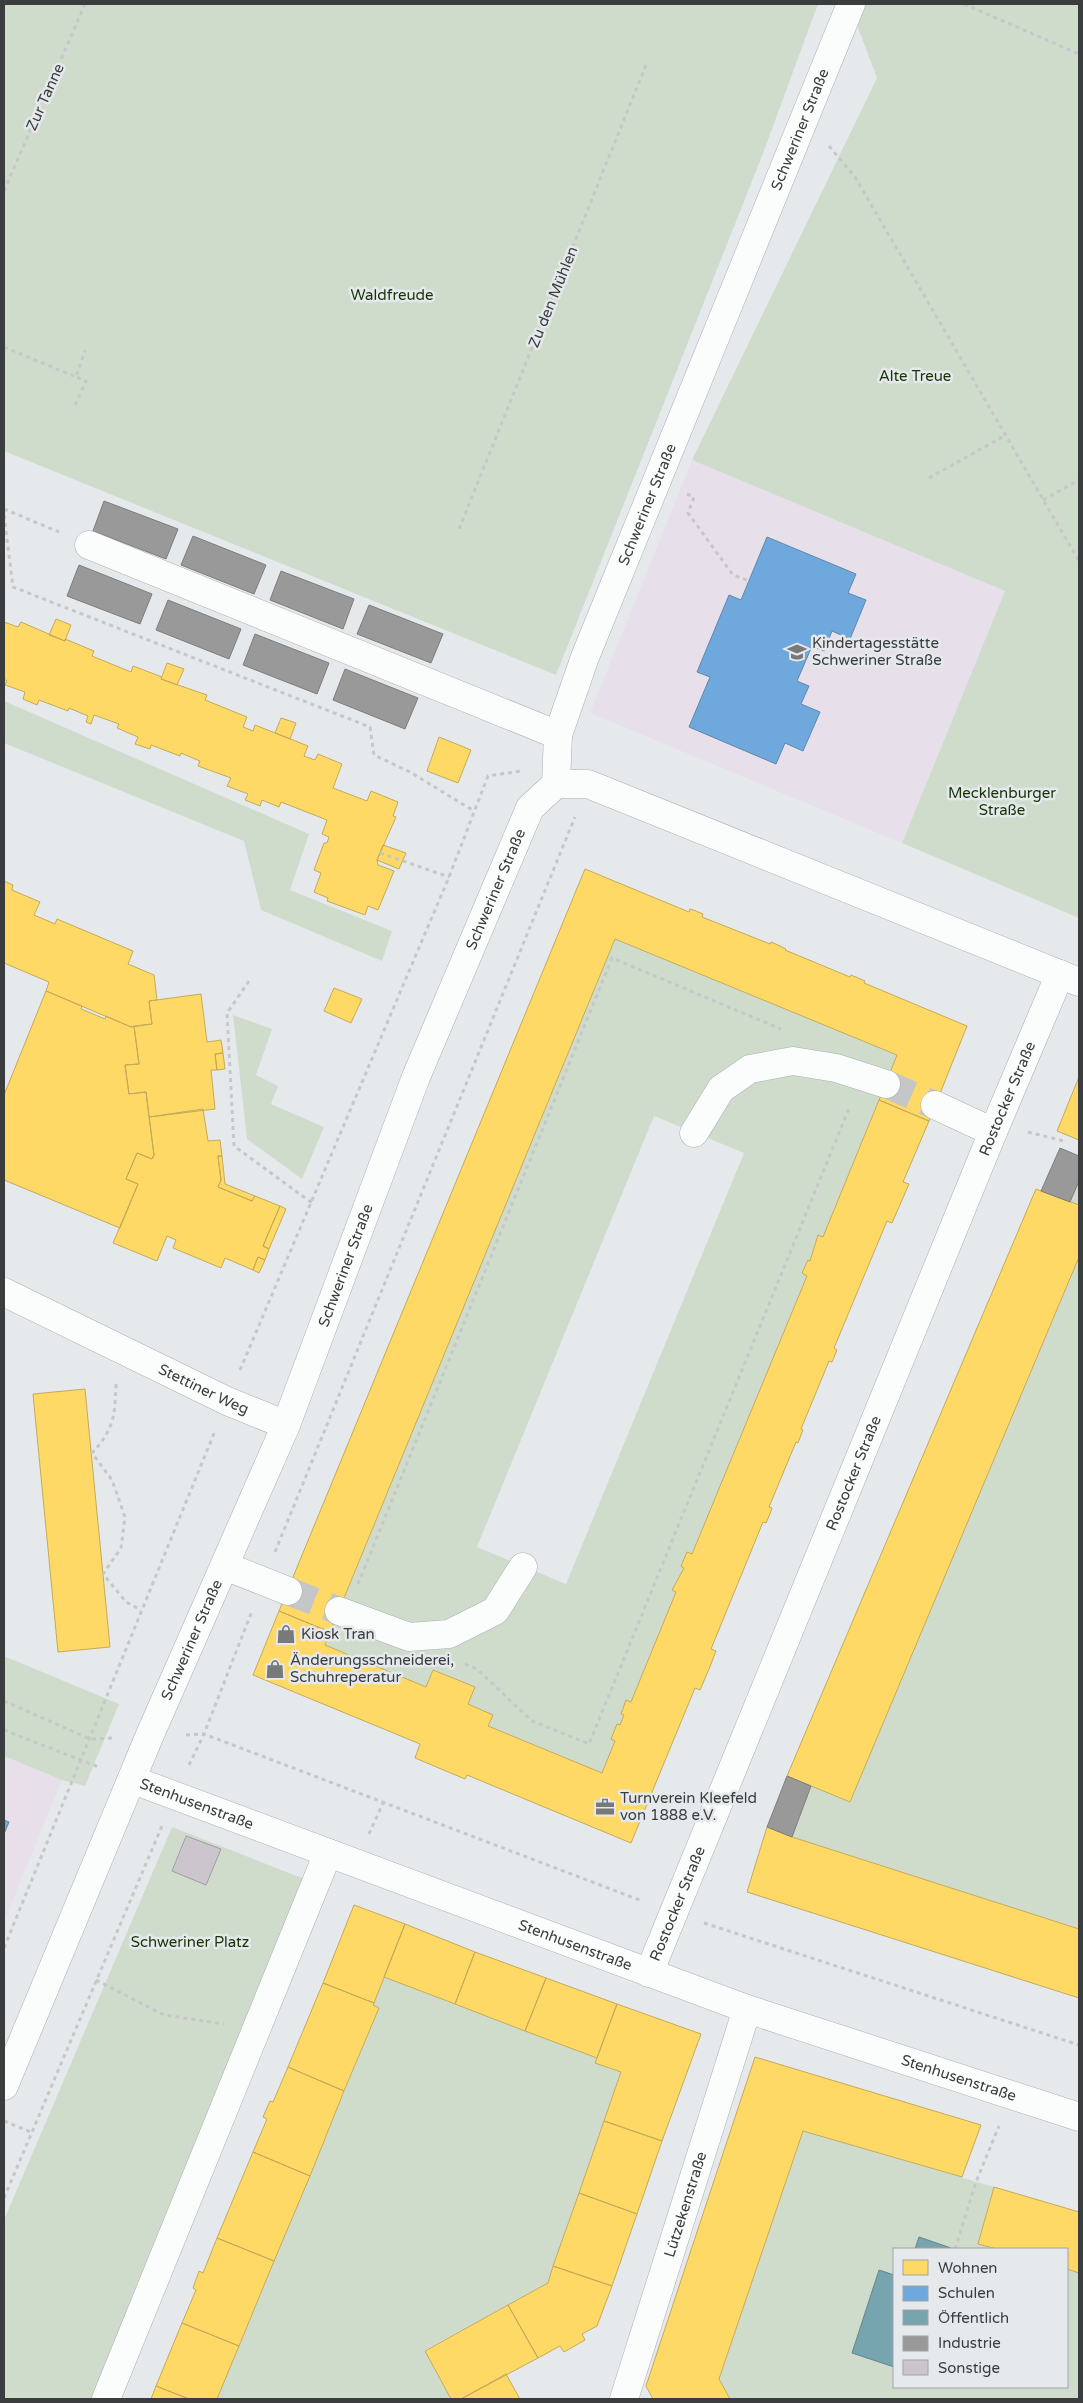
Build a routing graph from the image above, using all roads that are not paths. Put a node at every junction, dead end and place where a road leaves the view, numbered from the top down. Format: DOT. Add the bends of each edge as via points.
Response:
graph roads {
  1 [pos="852,4"];
  2 [pos="89,545"];
  3 [pos="558,735"];
  4 [pos="556,784"];
  5 [pos="1069,978"];
  6 [pos="886,1084"];
  7 [pos="935,1105"];
  8 [pos="993,1132"];
  9 [pos="694,1133"];
  10 [pos="4,1292"];
  11 [pos="286,1425"];
  12 [pos="225,1566"];
  13 [pos="523,1566"];
  14 [pos="276,1586"];
  15 [pos="342,1612"];
  16 [pos="133,1780"];
  17 [pos="328,1853"];
  18 [pos="650,1973"];
  19 [pos="747,2010"];
  20 [pos="4,2086"];
  21 [pos="1079,2117"];
  22 [pos="106,2399"];
  23 [pos="624,2399"];
  1 -- 3 [label="street, Schweriner Straße" via="585,657"];
  2 -- 3 [label="street"];
  3 -- 4 [label="street, Schweriner Straße"];
  4 -- 5 [label="street" via="588,784"];
  4 -- 11 [label="street, Schweriner Straße" via="530,808 444,1009"];
  5 -- 8 [label="street, Rostocker Straße"];
  6 -- 9 [label="street" via="836,1068 793,1061 750,1069 721,1089"];
  7 -- 8 [label="street"];
  8 -- 18 [label="street, Rostocker Straße"];
  10 -- 11 [label="street, Stettiner Weg" via="227,1401"];
  11 -- 12 [label="street, Schweriner Straße"];
  12 -- 14 [label="street"];
  12 -- 16 [label="street, Schweriner Straße"];
  13 -- 15 [label="street" via="496,1611 449,1634 409,1637"];
  16 -- 17 [label="street, Stenhusenstraße"];
  16 -- 20 [label="street"];
  17 -- 18 [label="street, Stenhusenstraße"];
  17 -- 22 [label="street"];
  18 -- 19 [label="street, Stenhusenstraße"];
  19 -- 21 [label="street, Stenhusenstraße"];
  19 -- 23 [label="street, Lützekenstraße"];
}
